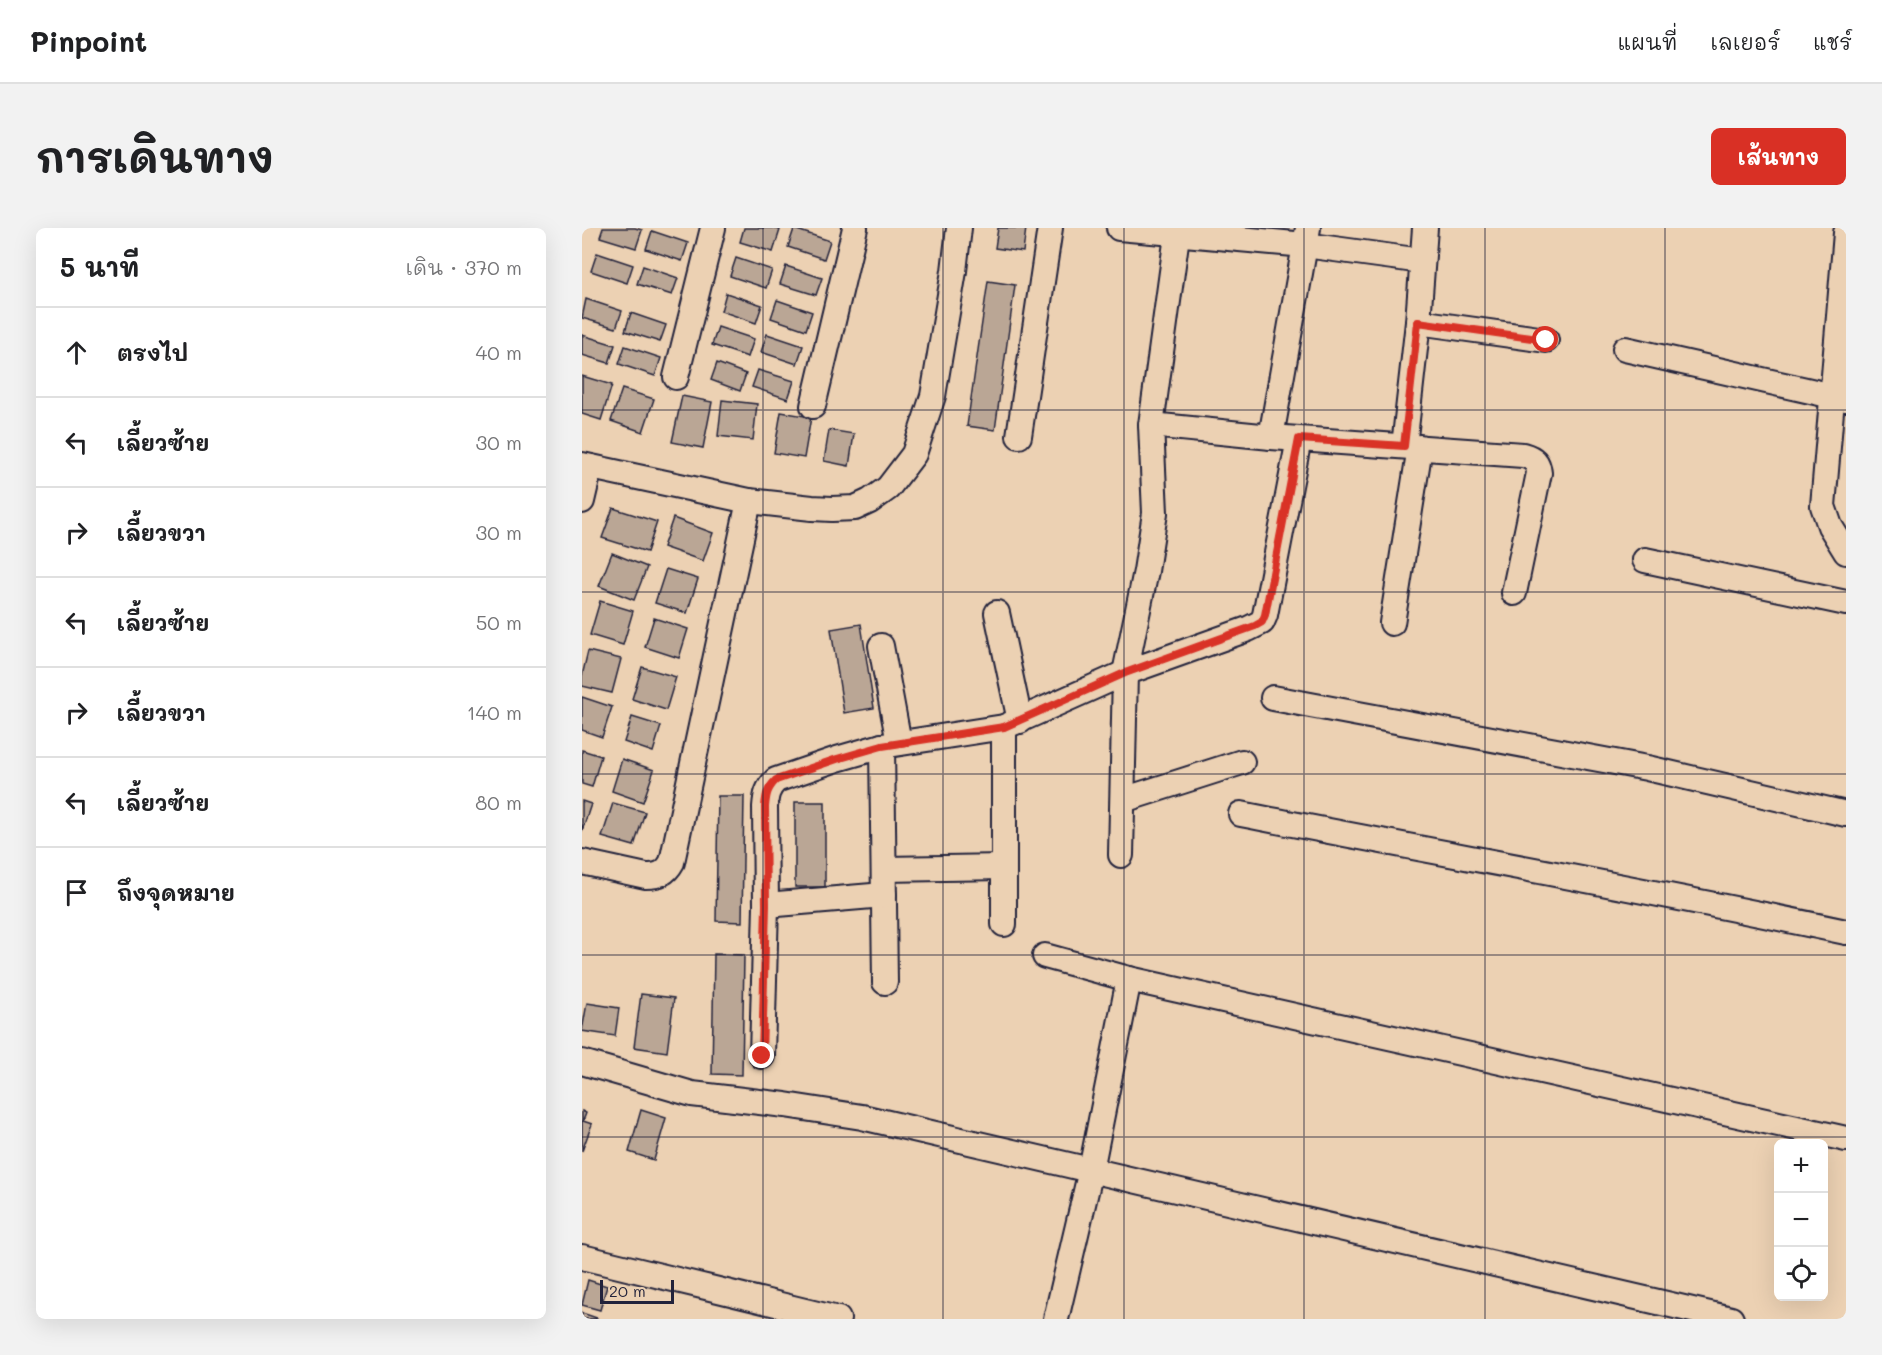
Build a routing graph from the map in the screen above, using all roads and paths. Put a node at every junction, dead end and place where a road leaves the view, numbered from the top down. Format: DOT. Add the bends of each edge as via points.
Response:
graph roads {
  1 [pos="713,228"];
  2 [pos="855,228"];
  3 [pos="959,228"];
  4 [pos="1050,228"];
  5 [pos="1119,228"];
  6 [pos="1425,228"];
  7 [pos="1178,231"];
  8 [pos="1846,232"];
  9 [pos="1306,237"];
  10 [pos="1422,261"];
  11 [pos="1418,322"];
  12 [pos="1546,340"];
  13 [pos="1625,350"];
  14 [pos="676,377"];
  15 [pos="1839,398"];
  16 [pos="813,405"];
  17 [pos="1151,425"];
  18 [pos="1019,436"];
  19 [pos="1271,437"];
  20 [pos="1299,439"];
  21 [pos="1412,447"];
  22 [pos="586,466"];
  23 [pos="582,501"];
  24 [pos="749,501"];
  25 [pos="1846,552"];
  26 [pos="1645,560"];
  27 [pos="1514,593"];
  28 [pos="1846,603"];
  29 [pos="997,613"];
  30 [pos="1392,623"];
  31 [pos="881,646"];
  32 [pos="1125,673"];
  33 [pos="1273,698"];
  34 [pos="1012,724"];
  35 [pos="890,744"];
  36 [pos="1242,762"];
  37 [pos="1123,800"];
  38 [pos="1241,814"];
  39 [pos="1846,814"];
  40 [pos="1121,855"];
  41 [pos="582,862"];
  42 [pos="1004,867"];
  43 [pos="884,869"];
  44 [pos="884,895"];
  45 [pos="766,905"];
  46 [pos="1004,924"];
  47 [pos="1846,932"];
  48 [pos="1045,956"];
  49 [pos="1129,979"];
  50 [pos="885,982"];
  51 [pos="762,1056"];
  52 [pos="582,1062"];
  53 [pos="1846,1139"];
  54 [pos="1091,1170"];
  55 [pos="582,1257"];
  56 [pos="838,1319"];
  57 [pos="1056,1319"];
  58 [pos="1731,1319"];
  1 -- 14 [label="street"];
  2 -- 16 [label="street"];
  3 -- 24 [label="street" via="933,396 914,454 888,488 855,508"];
  4 -- 18 [label="street"];
  5 -- 7 [label="street"];
  6 -- 10 [label="street"];
  7 -- 9 [label="street"];
  7 -- 17 [label="street"];
  8 -- 15 [label="street"];
  9 -- 10 [label="street"];
  9 -- 19 [label="street"];
  10 -- 11 [label="street"];
  11 -- 12 [label="street"];
  11 -- 21 [label="street"];
  13 -- 15 [label="street"];
  15 -- 25 [label="street" via="1823,506"];
  17 -- 19 [label="street"];
  17 -- 32 [label="street" via="1155,513"];
  19 -- 20 [label="street"];
  20 -- 21 [label="street"];
  20 -- 32 [label="street" via="1262,622"];
  21 -- 27 [label="street" via="1523,455 1538,464"];
  21 -- 30 [label="street"];
  22 -- 23 [label="street"];
  22 -- 24 [label="street"];
  24 -- 41 [label="street" via="672,862 668,870 655,876"];
  26 -- 28 [label="street"];
  29 -- 34 [label="street"];
  31 -- 35 [label="street"];
  32 -- 34 [label="street"];
  32 -- 37 [label="street"];
  33 -- 39 [label="street" via="1647,768"];
  34 -- 35 [label="street"];
  34 -- 42 [label="street"];
  35 -- 43 [label="street"];
  35 -- 45 [label="street" via="776,780 770,786 765,807"];
  36 -- 37 [label="street"];
  37 -- 40 [label="street"];
  38 -- 47 [label="street"];
  42 -- 43 [label="street"];
  42 -- 46 [label="street"];
  43 -- 44 [label="street"];
  44 -- 45 [label="street"];
  44 -- 50 [label="street"];
  45 -- 51 [label="street"];
  48 -- 49 [label="street"];
  49 -- 53 [label="street"];
  49 -- 54 [label="street"];
  52 -- 54 [label="street" via="692,1094 862,1117"];
  54 -- 57 [label="street"];
  54 -- 58 [label="street"];
  55 -- 56 [label="street"];
}
